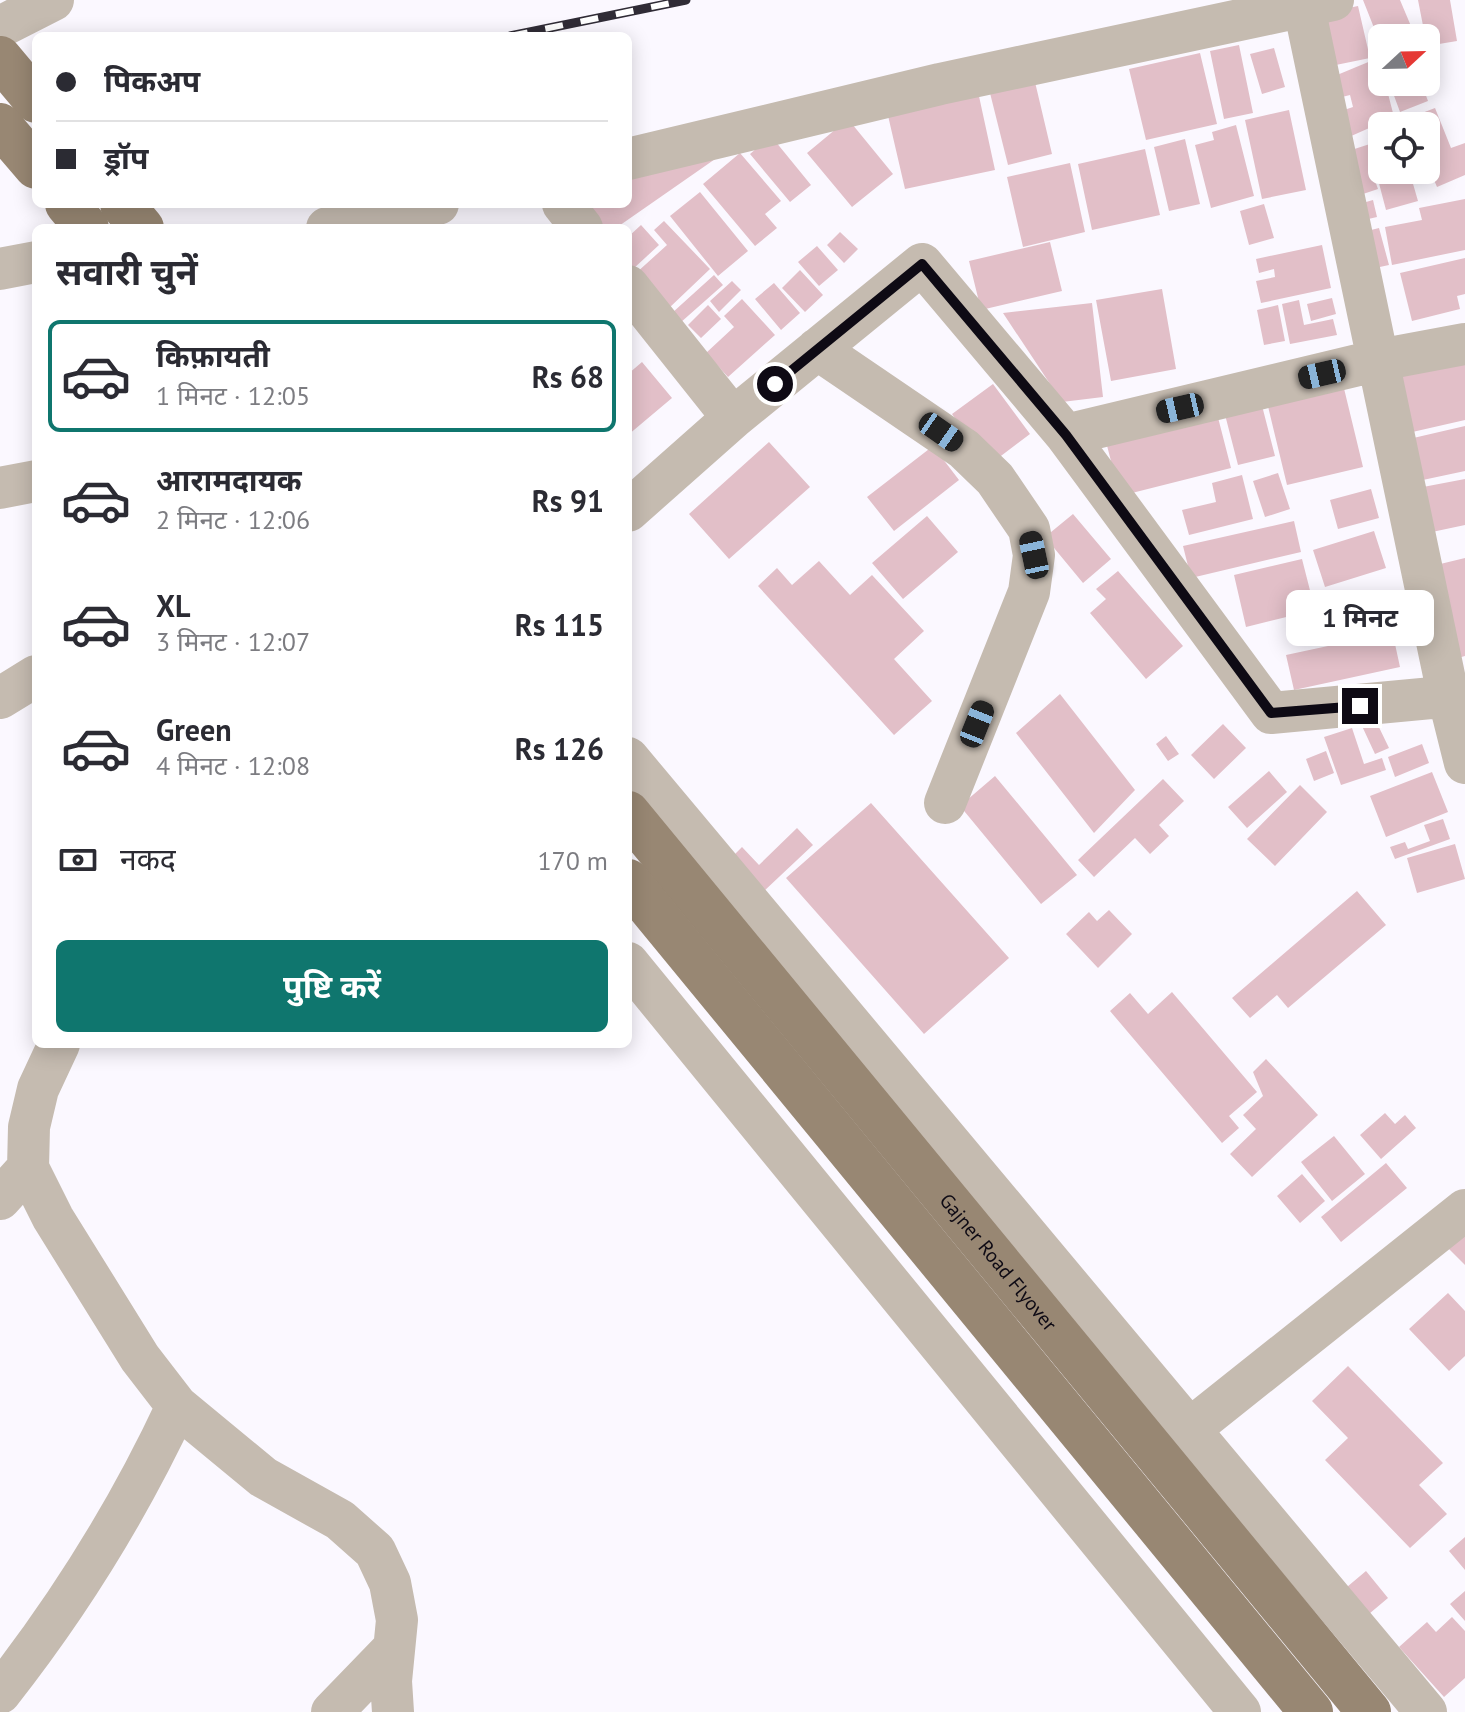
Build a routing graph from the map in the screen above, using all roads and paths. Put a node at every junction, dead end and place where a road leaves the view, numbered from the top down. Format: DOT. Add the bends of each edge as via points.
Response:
graph roads {
  1 [pos="1319,4"];
  2 [pos="0,58"];
  3 [pos="32,96"];
  4 [pos="0,125"];
  5 [pos="632,158"];
  6 [pos="32,162"];
  7 [pos="70,208"];
  8 [pos="125,208"];
  9 [pos="420,208"];
  10 [pos="566,208"];
  11 [pos="84,224"];
  12 [pos="139,224"];
  13 [pos="346,224"];
  14 [pos="579,224"];
  15 [pos="32,263"];
  16 [pos="0,269"];
  17 [pos="632,291"];
  18 [pos="1465,344"];
  19 [pos="817,349"];
  20 [pos="1379,360"];
  21 [pos="733,418"];
  22 [pos="1066,435"];
  23 [pos="32,482"];
  24 [pos="0,488"];
  25 [pos="632,507"];
  26 [pos="32,678"];
  27 [pos="1457,697"];
  28 [pos="0,698"];
  29 [pos="632,763"];
  30 [pos="1465,763"];
  31 [pos="945,803"];
  32 [pos="632,818"];
  33 [pos="632,886"];
  34 [pos="632,968"];
  35 [pos="57,1048"];
  36 [pos="28,1168"];
  37 [pos="0,1199"];
  38 [pos="1465,1210"];
  39 [pos="177,1406"];
  40 [pos="1190,1429"];
  41 [pos="393,1649"];
  42 [pos="0,1693"];
  43 [pos="332,1712"];
  44 [pos="393,1712"];
  45 [pos="1240,1712"];
  46 [pos="1311,1712"];
  47 [pos="1369,1712"];
  48 [pos="1426,1712"];
  1 -- 5 [label="street" via="940,84"];
  1 -- 20 [label="street"];
  2 -- 3 [label="main road"];
  4 -- 6 [label="main road, bridge"];
  7 -- 11 [label="main road"];
  8 -- 12 [label="main road"];
  9 -- 13 [label="street"];
  10 -- 14 [label="street"];
  15 -- 16 [label="street"];
  17 -- 21 [label="street"];
  18 -- 20 [label="street"];
  19 -- 21 [label="street"];
  19 -- 22 [label="street" via="922,264"];
  19 -- 31 [label="street" via="964,449 995,479 1029,529 1034,555 1029,592"];
  20 -- 22 [label="street"];
  20 -- 27 [label="street"];
  21 -- 25 [label="street"];
  22 -- 27 [label="street" via="1271,713"];
  23 -- 24 [label="street"];
  26 -- 28 [label="street"];
  27 -- 30 [label="street"];
  29 -- 40 [label="street"];
  32 -- 47 [label="main road, Gajner Road Flyover"];
  33 -- 46 [label="main road"];
  34 -- 45 [label="street"];
  35 -- 36 [label="street" via="38,1089 29,1127"];
  36 -- 37 [label="street"];
  36 -- 39 [label="street" via="140,1358"];
  38 -- 40 [label="street"];
  39 -- 41 [label="street" via="263,1477 340,1520 375,1551 390,1583 397,1620"];
  39 -- 42 [label="street" via="86,1576"];
  40 -- 48 [label="street"];
  41 -- 43 [label="street"];
  41 -- 44 [label="street"];
}
